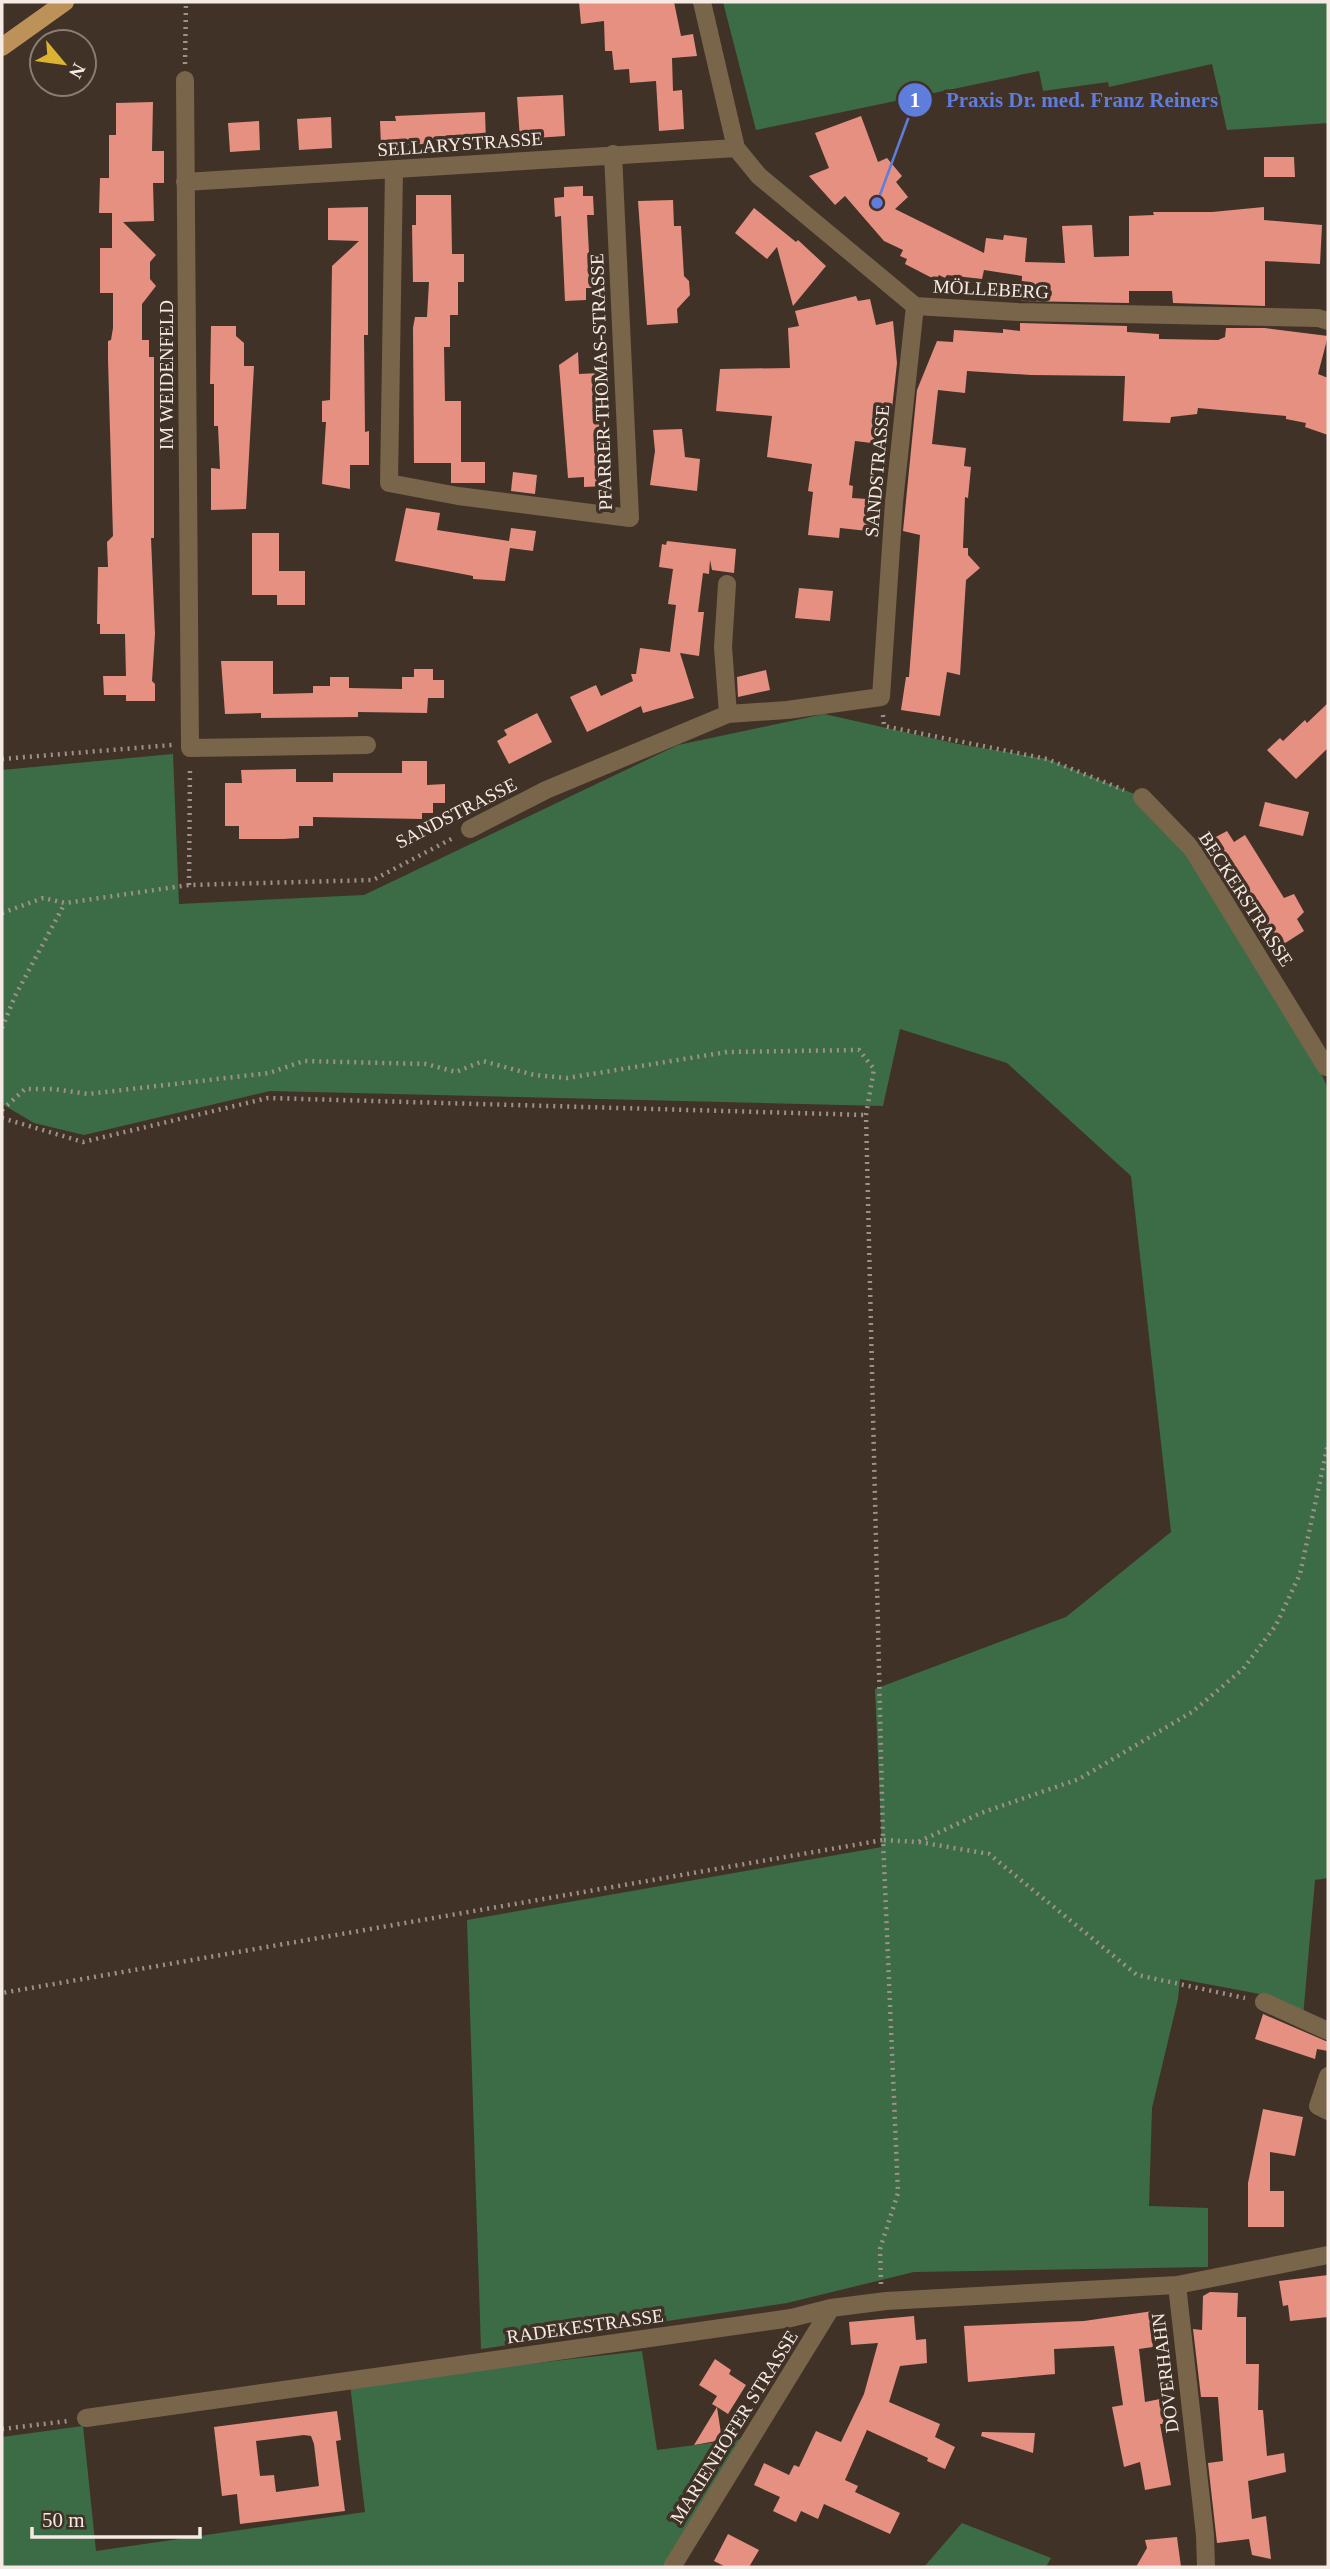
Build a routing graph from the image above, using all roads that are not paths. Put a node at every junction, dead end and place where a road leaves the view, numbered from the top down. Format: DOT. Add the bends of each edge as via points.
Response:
graph roads {
  1 [pos="65,2"];
  2 [pos="702,2"];
  3 [pos="2,47"];
  4 [pos="185,80"];
  5 [pos="736,148"];
  6 [pos="614,154"];
  7 [pos="394,170"];
  8 [pos="186,182"];
  9 [pos="915,306"];
  10 [pos="1328,321"];
  11 [pos="727,584"];
  12 [pos="728,714"];
  13 [pos="367,745"];
  14 [pos="1142,797"];
  15 [pos="470,829"];
  16 [pos="1328,1063"];
  17 [pos="1264,2002"];
  18 [pos="1328,2031"];
  19 [pos="1328,2076"];
  20 [pos="1328,2111"];
  21 [pos="1328,2255"];
  22 [pos="1177,2285"];
  23 [pos="831,2308"];
  24 [pos="86,2418"];
  25 [pos="671,2567"];
  26 [pos="1206,2567"];
  1 -- 3 [label="main road"];
  2 -- 5 [label="street, MÖLLEBERG"];
  4 -- 8 [label="street, IM WEIDENFELD"];
  5 -- 6 [label="street, SELLARYSTRASSE"];
  5 -- 9 [label="street, MÖLLEBERG" via="759,176"];
  6 -- 7 [label="street, SELLARYSTRASSE"];
  6 -- 7 [label="street, PFARRER-THOMAS-STRASSE" via="630,518 389,484"];
  7 -- 8 [label="street, SELLARYSTRASSE"];
  8 -- 13 [label="street, IM WEIDENFELD" via="190,746"];
  9 -- 10 [label="street, MÖLLEBERG"];
  9 -- 12 [label="street, SANDSTRASSE" via="894,502 881,697"];
  11 -- 12 [label="street" via="723,648"];
  12 -- 15 [label="street, SANDSTRASSE" via="546,790"];
  14 -- 16 [label="street, BECKERSTRASSE" via="1193,850 1326,1067"];
  17 -- 18 [label="street"];
  19 -- 20 [label="street" via="1318,2106"];
  21 -- 22 [label="street, DOVERHAHN"];
  22 -- 23 [label="street, RADEKESTRASSE"];
  22 -- 26 [label="street, DOVERHAHN"];
  23 -- 24 [label="street, RADEKESTRASSE" via="791,2318"];
  23 -- 25 [label="street, MARIENHOFER STRASSE"];
}
